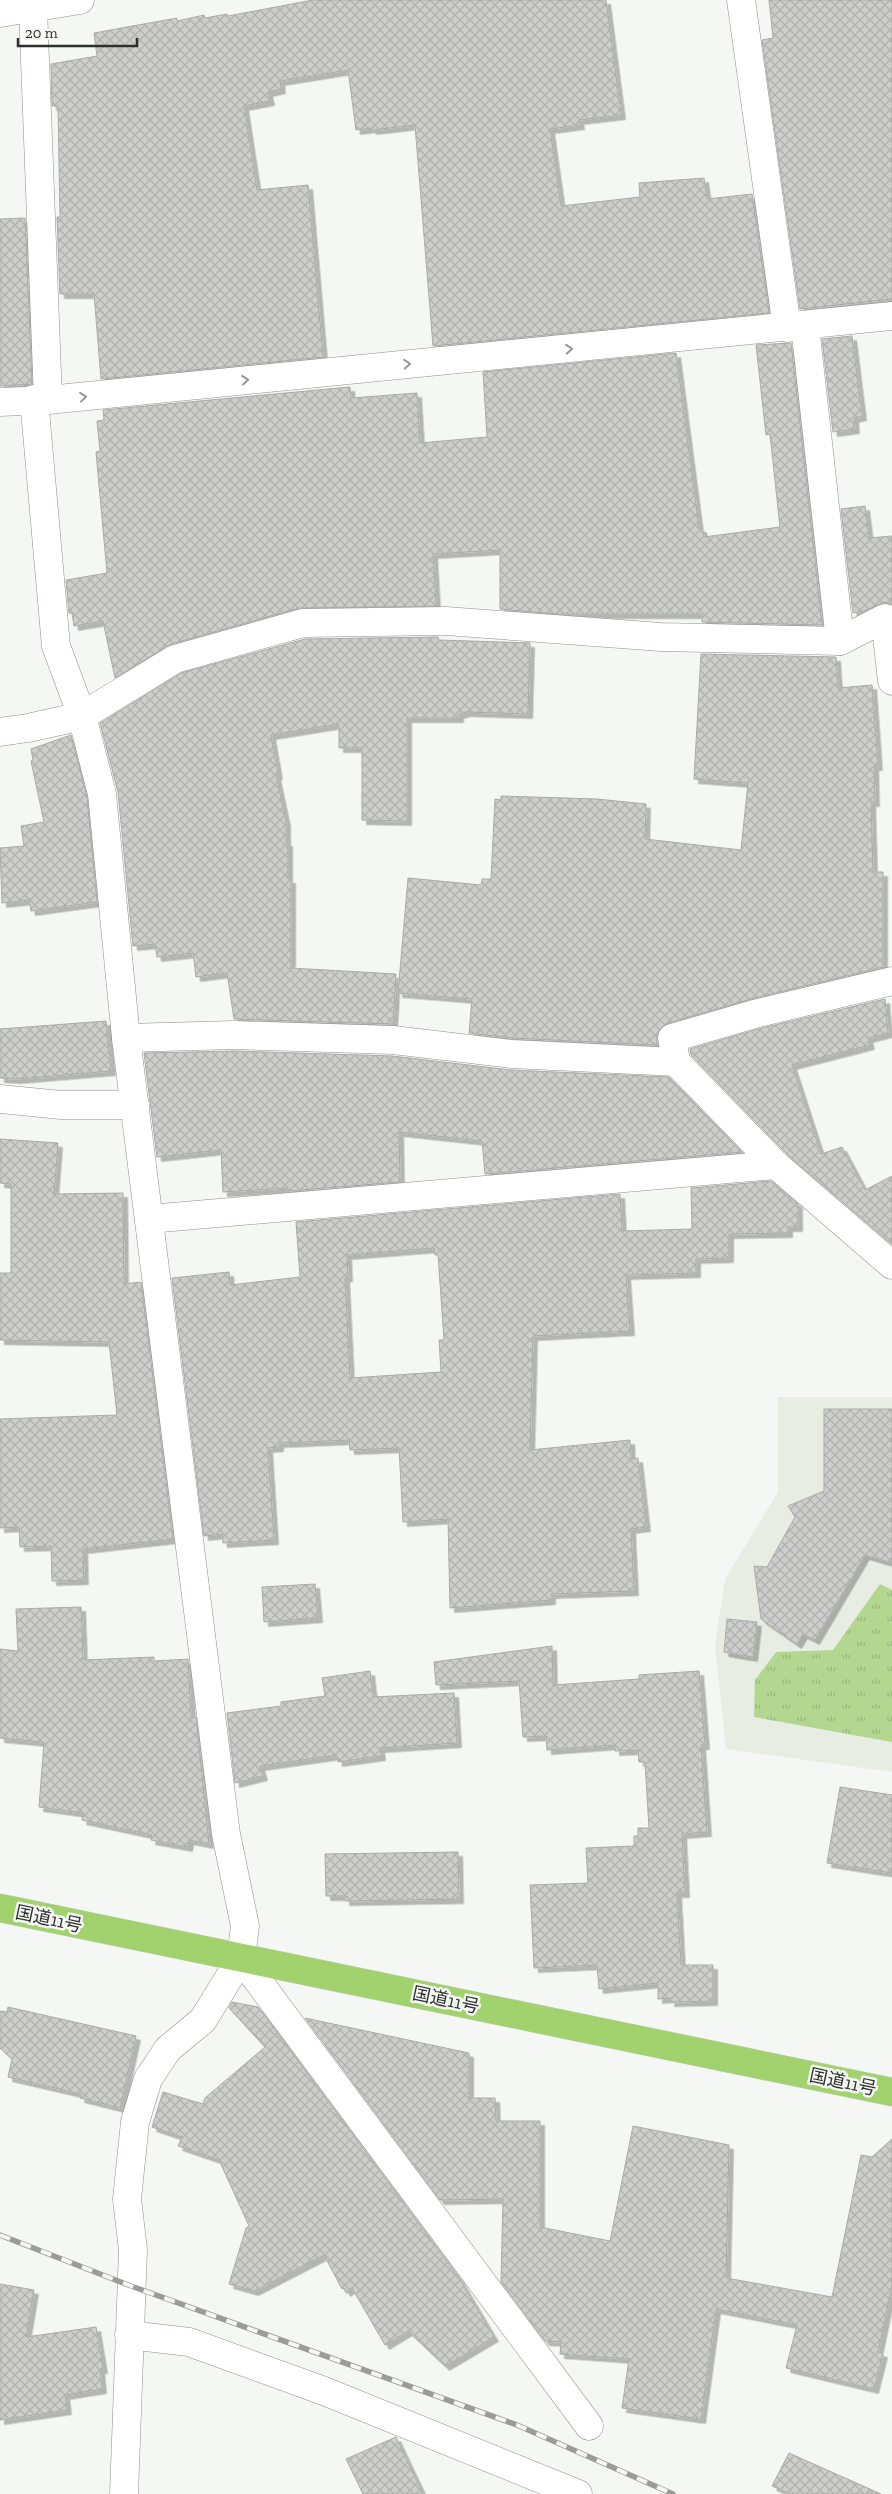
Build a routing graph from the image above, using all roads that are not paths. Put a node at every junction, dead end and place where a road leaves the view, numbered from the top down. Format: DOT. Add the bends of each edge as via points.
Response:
graph roads {
  1 [pos="80,0"];
  2 [pos="740,0"];
  3 [pos="33,8"];
  4 [pos="0,13"];
  5 [pos="892,316"];
  6 [pos="796,327"];
  7 [pos="41,400"];
  8 [pos="0,402"];
  9 [pos="888,617"];
  10 [pos="840,641"];
  11 [pos="892,681"];
  12 [pos="82,716"];
  13 [pos="0,732"];
  14 [pos="892,982"];
  15 [pos="126,1038"];
  16 [pos="676,1062"];
  17 [pos="0,1099"];
  18 [pos="135,1105"];
  19 [pos="776,1164"];
  20 [pos="149,1219"];
  21 [pos="892,1265"];
  22 [pos="0,1908"];
  23 [pos="241,1958"];
  24 [pos="892,2092"];
  25 [pos="129,2335"];
  26 [pos="589,2426"];
  27 [pos="124,2494"];
  28 [pos="578,2494"];
  1 -- 3 [label="street"];
  2 -- 6 [label="street"];
  3 -- 4 [label="street"];
  3 -- 7 [label="street"];
  5 -- 6 [label="street"];
  7 -- 6 [label="street, one-way"];
  6 -- 10 [label="street"];
  7 -- 8 [label="street"];
  7 -- 12 [label="street" via="56,646"];
  9 -- 10 [label="street"];
  9 -- 11 [label="street"];
  10 -- 12 [label="street" via="661,637 446,621 303,623 175,659"];
  12 -- 13 [label="street"];
  12 -- 15 [label="street" via="102,794"];
  14 -- 16 [label="street" via="758,1013 672,1038"];
  15 -- 16 [label="street" via="234,1035 392,1040 512,1054"];
  15 -- 18 [label="street"];
  16 -- 19 [label="street"];
  17 -- 18 [label="street" via="61,1105"];
  18 -- 20 [label="street"];
  19 -- 20 [label="street"];
  19 -- 21 [label="street"];
  20 -- 23 [label="street" via="226,1834 245,1926"];
  22 -- 23 [label="highway, 国道11号"];
  23 -- 24 [label="highway, 国道11号"];
  23 -- 25 [label="street" via="202,2020 168,2049 148,2079 135,2122 127,2199 133,2250"];
  23 -- 26 [label="street"];
  25 -- 27 [label="street"];
  25 -- 28 [label="street" via="189,2342 324,2391"];
}
